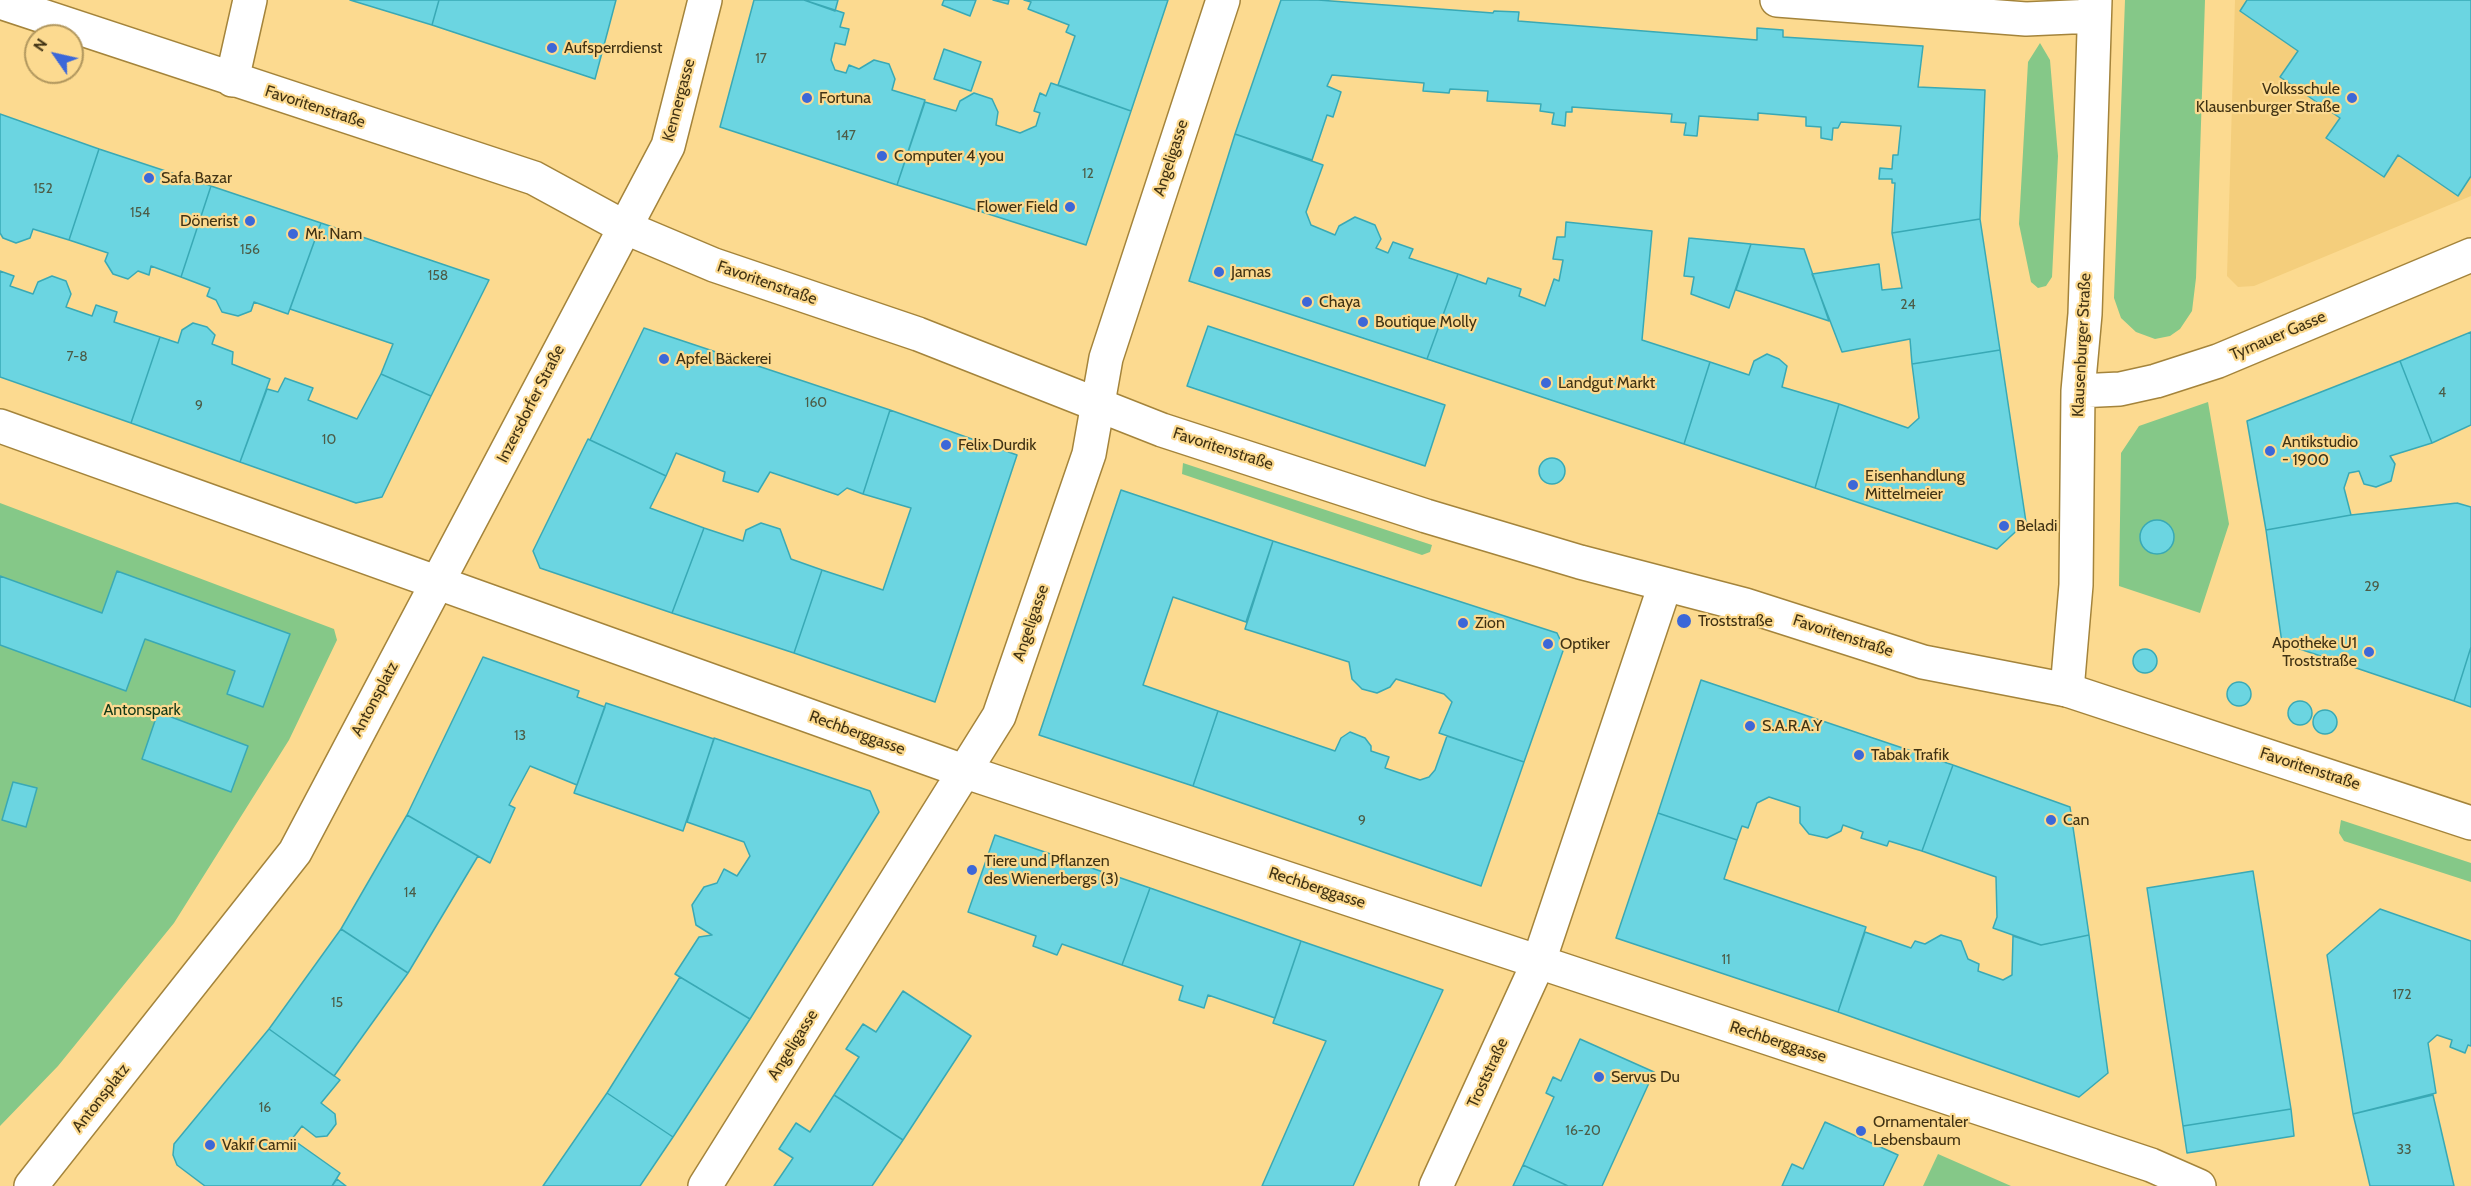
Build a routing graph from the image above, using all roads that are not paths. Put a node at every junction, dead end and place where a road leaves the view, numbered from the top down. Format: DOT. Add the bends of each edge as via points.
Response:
graph roads {
  1 [pos="250,0"];
  2 [pos="705,0"];
  3 [pos="1223,0"];
  4 [pos="1777,0"];
  5 [pos="0,2"];
  6 [pos="2095,8"];
  7 [pos="232,80"];
  8 [pos="624,227"];
  9 [pos="2471,255"];
  10 [pos="2078,391"];
  11 [pos="1100,405"];
  12 [pos="0,426"];
  13 [pos="438,582"];
  14 [pos="1665,585"];
  15 [pos="2067,690"];
  16 [pos="966,772"];
  17 [pos="2471,823"];
  18 [pos="1539,961"];
  19 [pos="2182,1183"];
  20 [pos="35,1185"];
  21 [pos="705,1186"];
  22 [pos="1436,1186"];
  1 -- 7 [label="street"];
  2 -- 8 [label="street, Kennergasse" via="668,146"];
  3 -- 11 [label="street, Angeligasse" via="1106,358"];
  4 -- 6 [label="street" via="2026,19"];
  5 -- 7 [label="street, Favoritenstraße"];
  6 -- 10 [label="street, Klausenburger Straße" via="2085,315"];
  7 -- 8 [label="street, Favoritenstraße" via="534,178"];
  8 -- 11 [label="street, Favoritenstraße" via="714,265 918,334"];
  8 -- 13 [label="street, Inzersdorfer Straße"];
  9 -- 10 [label="street, Tyrnauer Gasse" via="2218,361 2120,389"];
  10 -- 15 [label="street, Klausenburger Straße" via="2076,585"];
  11 -- 14 [label="street, Favoritenstraße" via="1162,430 1426,516"];
  11 -- 16 [label="street, Angeligasse" via="1089,454 999,716"];
  12 -- 13 [label="street"];
  13 -- 16 [label="street, Rechberggasse"];
  13 -- 20 [label="street, Antonsplatz" via="295,852"];
  14 -- 15 [label="street, Favoritenstraße" via="1745,605 1923,662"];
  14 -- 18 [label="street, Troststraße"];
  15 -- 17 [label="street, Favoritenstraße"];
  16 -- 18 [label="street, Rechberggasse"];
  16 -- 21 [label="street, Angeligasse"];
  18 -- 19 [label="street, Rechberggasse" via="2151,1165"];
  18 -- 22 [label="street, Troststraße"];
}
